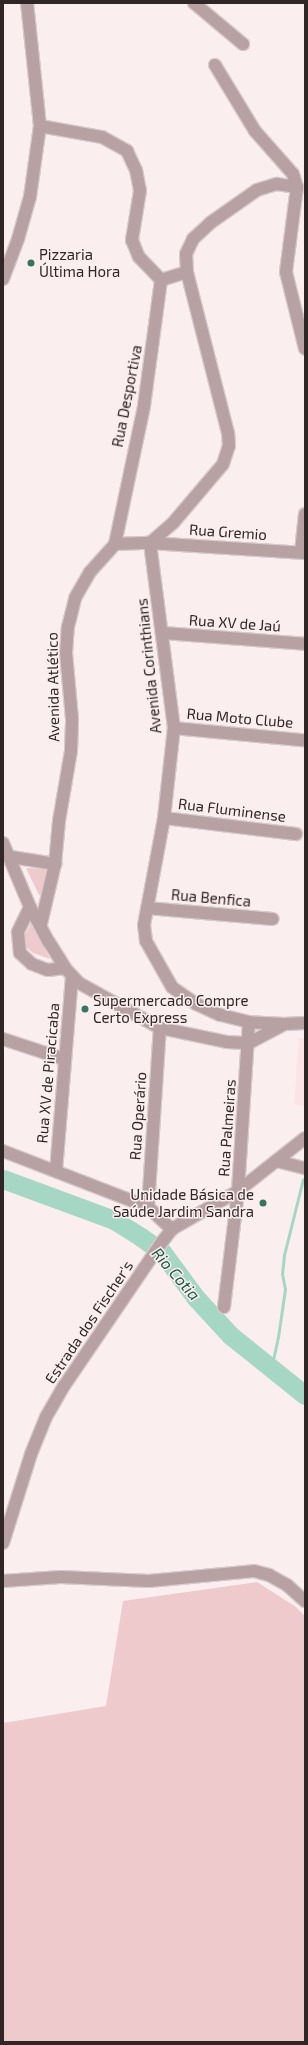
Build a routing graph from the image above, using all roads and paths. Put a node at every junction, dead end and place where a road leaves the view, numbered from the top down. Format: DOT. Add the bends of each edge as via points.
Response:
graph roads {
  1 [pos="27,3"];
  2 [pos="194,3"];
  3 [pos="243,44"];
  4 [pos="215,65"];
  5 [pos="40,126"];
  6 [pos="298,187"];
  7 [pos="186,272"];
  8 [pos="3,279"];
  9 [pos="160,280"];
  10 [pos="305,349"];
  11 [pos="305,514"];
  12 [pos="150,543"];
  13 [pos="115,544"];
  14 [pos="303,553"];
  15 [pos="163,633"];
  16 [pos="305,644"];
  17 [pos="174,728"];
  18 [pos="302,740"];
  19 [pos="164,818"];
  20 [pos="296,834"];
  21 [pos="3,843"];
  22 [pos="11,857"];
  23 [pos="56,864"];
  24 [pos="30,907"];
  25 [pos="146,908"];
  26 [pos="273,919"];
  27 [pos="41,924"];
  28 [pos="69,973"];
  29 [pos="248,1022"];
  30 [pos="305,1023"];
  31 [pos="284,1024"];
  32 [pos="160,1028"];
  33 [pos="3,1038"];
  34 [pos="249,1043"];
  35 [pos="64,1059"];
  36 [pos="305,1138"];
  37 [pos="3,1151"];
  38 [pos="276,1161"];
  39 [pos="305,1168"];
  40 [pos="56,1171"];
  41 [pos="238,1191"];
  42 [pos="148,1207"];
  43 [pos="172,1229"];
  44 [pos="224,1307"];
  45 [pos="3,1543"];
  46 [pos="3,1581"];
  47 [pos="305,1601"];
  1 -- 5 [label="street"];
  2 -- 3 [label="street"];
  4 -- 6 [label="street" via="255,131 293,174"];
  5 -- 8 [label="street" via="30,197 18,240"];
  5 -- 9 [label="street" via="102,137 127,151 136,170 140,191 132,240 139,257"];
  6 -- 7 [label="street" via="277,184 257,190 210,223 193,239 186,254"];
  6 -- 10 [label="street" via="286,272"];
  7 -- 9 [label="street"];
  7 -- 12 [label="street" via="228,433 229,446 223,464 173,523"];
  9 -- 13 [label="street, Rua Desportiva" via="144,406"];
  11 -- 14 [label="street"];
  12 -- 13 [label="street"];
  12 -- 14 [label="street, Rua Gremio"];
  12 -- 15 [label="street, Avenida Corinthians"];
  13 -- 23 [label="street, Avenida Atlético" via="90,572 75,598 68,627 66,653 72,732"];
  15 -- 16 [label="street, Rua XV de Jaú"];
  15 -- 17 [label="street, Avenida Corinthians"];
  17 -- 18 [label="street, Rua Moto Clube"];
  17 -- 19 [label="street, Avenida Corinthians"];
  19 -- 20 [label="street, Rua Fluminense"];
  19 -- 25 [label="street, Avenida Corinthians"];
  21 -- 22 [label="street"];
  22 -- 23 [label="street"];
  22 -- 24 [label="street"];
  23 -- 27 [label="street, Avenida Atlético"];
  24 -- 27 [label="street"];
  24 -- 28 [label="street" via="18,932 20,953 32,964 48,970"];
  25 -- 26 [label="street, Rua Benfica"];
  25 -- 29 [label="street, Avenida Corinthians" via="146,941 172,987 196,1004 220,1015"];
  27 -- 28 [label="street"];
  28 -- 32 [label="street"];
  28 -- 35 [label="street, Rua XV de Piracicaba"];
  29 -- 31 [label="street, Avenida Corinthians"];
  29 -- 34 [label="street, Rua Palmeiras"];
  30 -- 31 [label="street"];
  31 -- 34 [label="street"];
  32 -- 34 [label="street" via="226,1042"];
  32 -- 42 [label="street, Rua Operário"];
  33 -- 35 [label="street"];
  34 -- 41 [label="street, Rua Palmeiras"];
  35 -- 40 [label="street, Rua XV de Piracicaba"];
  36 -- 38 [label="street, Estrada dos Fischer's"];
  37 -- 40 [label="street"];
  38 -- 39 [label="street"];
  38 -- 41 [label="street, Estrada dos Fischer's"];
  40 -- 42 [label="street"];
  41 -- 43 [label="street, Estrada dos Fischer's"];
  41 -- 44 [label="street, Rua Palmeiras"];
  42 -- 43 [label="street"];
  43 -- 45 [label="street, Estrada dos Fischer's" via="64,1386 46,1417 31,1454"];
  46 -- 47 [label="street" via="61,1577 149,1582 254,1571 269,1575 287,1585"];
}
